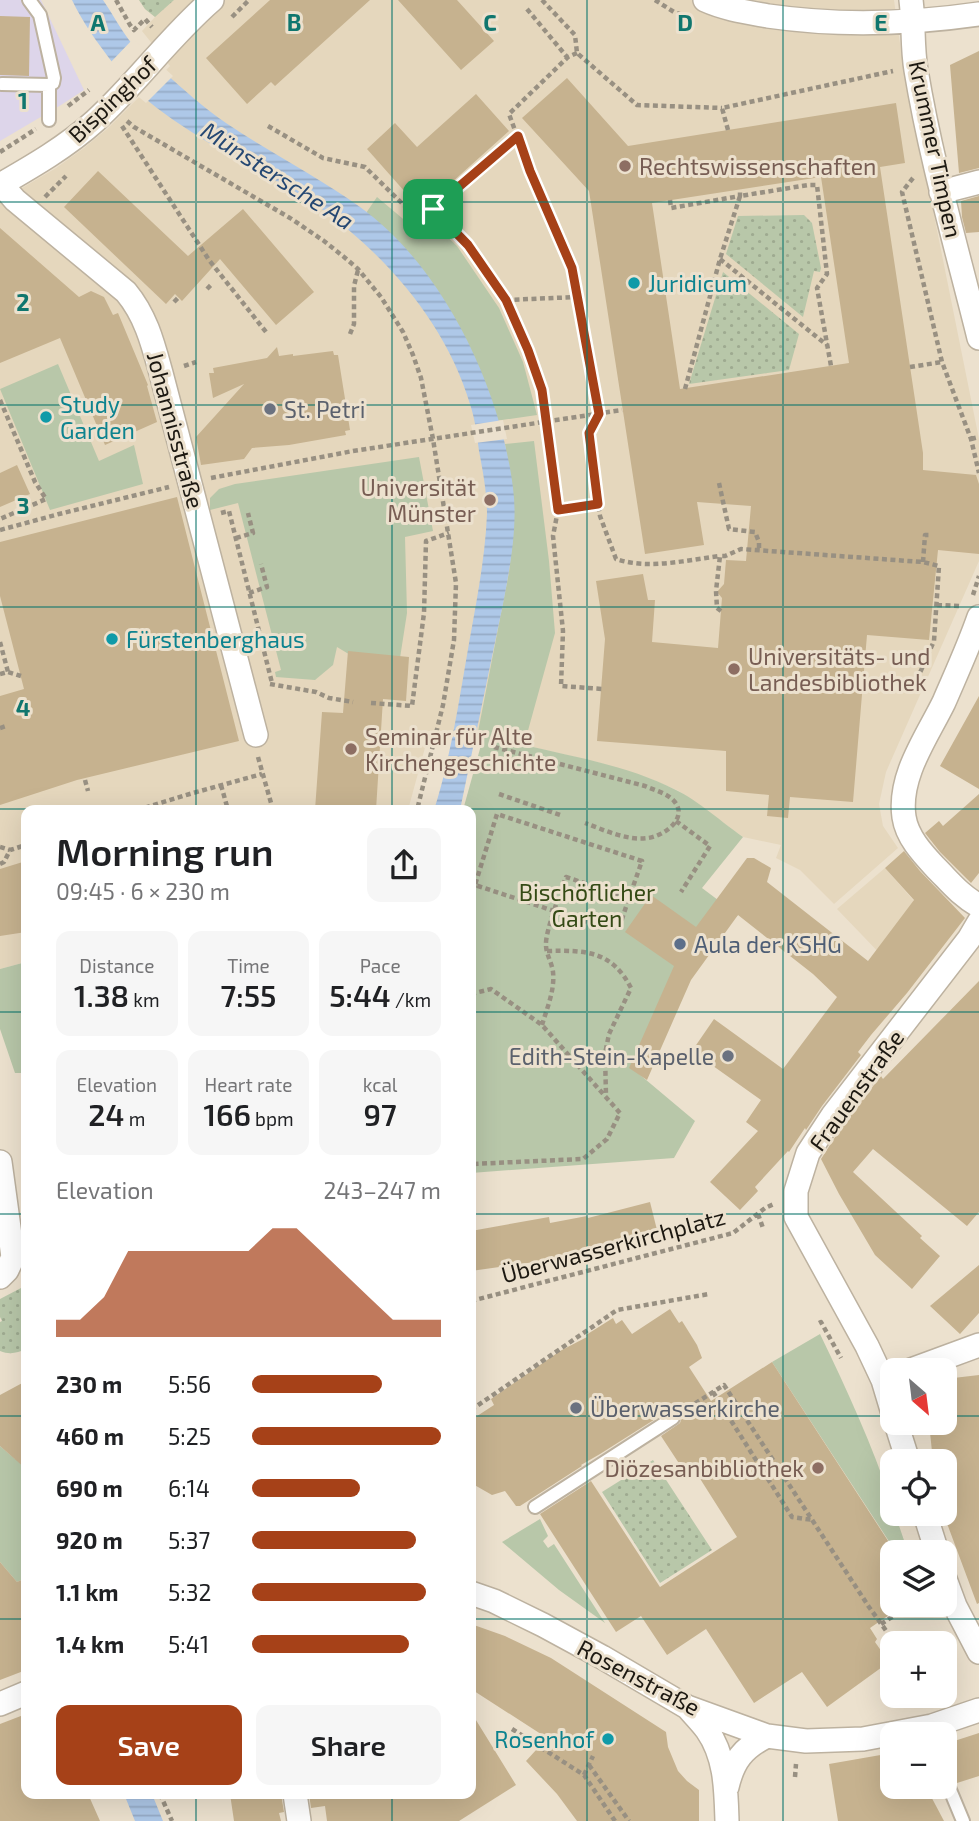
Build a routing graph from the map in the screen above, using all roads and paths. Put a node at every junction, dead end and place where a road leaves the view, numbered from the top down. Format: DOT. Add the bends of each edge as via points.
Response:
graph roads {
  1 [pos="29,0"];
  2 [pos="116,0"];
  3 [pos="212,0"];
  4 [pos="542,0"];
  5 [pos="655,0"];
  6 [pos="527,9"];
  7 [pos="912,10"];
  8 [pos="702,11"];
  9 [pos="979,14"];
  10 [pos="153,27"];
  11 [pos="577,53"];
  12 [pos="568,57"];
  13 [pos="895,61"];
  14 [pos="2,84"];
  15 [pos="49,85"];
  16 [pos="112,105"];
  17 [pos="722,108"];
  18 [pos="49,120"];
  19 [pos="268,126"];
  20 [pos="134,127"];
  21 [pos="728,130"];
  22 [pos="518,136"];
  23 [pos="917,174"];
  24 [pos="979,182"];
  25 [pos="0,185"];
  26 [pos="740,192"];
  27 [pos="941,192"];
  28 [pos="670,200"];
  29 [pos="433,209"];
  30 [pos="720,259"];
  31 [pos="358,269"];
  32 [pos="212,284"];
  33 [pos="207,289"];
  34 [pos="577,297"];
  35 [pos="179,298"];
  36 [pos="506,300"];
  37 [pos="174,302"];
  38 [pos="266,332"];
  39 [pos="350,334"];
  40 [pos="979,338"];
  41 [pos="828,346"];
  42 [pos="942,362"];
  43 [pos="831,366"];
  44 [pos="910,368"];
  45 [pos="685,389"];
  46 [pos="0,400"];
  47 [pos="622,411"];
  48 [pos="599,414"];
  49 [pos="546,422"];
  50 [pos="979,437"];
  51 [pos="433,439"];
  52 [pos="971,439"];
  53 [pos="979,474"];
  54 [pos="190,482"];
  55 [pos="719,483"];
  56 [pos="598,504"];
  57 [pos="558,510"];
  58 [pos="248,513"];
  59 [pos="0,519"];
  60 [pos="200,519"];
  61 [pos="0,530"];
  62 [pos="449,533"];
  63 [pos="929,535"];
  64 [pos="236,538"];
  65 [pos="759,550"];
  66 [pos="720,556"];
  67 [pos="923,562"];
  68 [pos="261,564"];
  69 [pos="249,593"];
  70 [pos="937,605"];
  71 [pos="721,611"];
  72 [pos="976,619"];
  73 [pos="0,642"];
  74 [pos="8,672"];
  75 [pos="0,674"];
  76 [pos="21,676"];
  77 [pos="272,683"];
  78 [pos="915,684"];
  79 [pos="602,689"];
  80 [pos="245,690"];
  81 [pos="354,702"];
  82 [pos="371,703"];
  83 [pos="256,740"];
  84 [pos="494,747"];
  85 [pos="262,774"];
  86 [pos="85,780"];
  87 [pos="221,785"];
  88 [pos="88,792"];
  89 [pos="499,794"];
  90 [pos="154,805"];
  91 [pos="227,805"];
  92 [pos="271,805"];
  93 [pos="418,805"];
  94 [pos="560,815"];
  95 [pos="676,821"];
  96 [pos="585,823"];
  97 [pos="0,847"];
  98 [pos="21,847"];
  99 [pos="10,850"];
  100 [pos="2,863"];
  101 [pos="6,869"];
  102 [pos="476,882"];
  103 [pos="476,885"];
  104 [pos="681,892"];
  105 [pos="629,898"];
  106 [pos="979,906"];
  107 [pos="555,910"];
  108 [pos="979,922"];
  109 [pos="547,951"];
  110 [pos="476,993"];
  111 [pos="542,1026"];
  112 [pos="606,1097"];
  113 [pos="0,1162"];
  114 [pos="476,1164"];
  115 [pos="796,1191"];
  116 [pos="758,1214"];
  117 [pos="762,1228"];
  118 [pos="19,1249"];
  119 [pos="0,1277"];
  120 [pos="709,1294"];
  121 [pos="476,1300"];
  122 [pos="819,1323"];
  123 [pos="979,1345"];
  124 [pos="841,1358"];
  125 [pos="944,1358"];
  126 [pos="880,1366"];
  127 [pos="713,1392"];
  128 [pos="704,1398"];
  129 [pos="476,1407"];
  130 [pos="673,1418"];
  131 [pos="797,1470"];
  132 [pos="785,1478"];
  133 [pos="535,1507"];
  134 [pos="813,1520"];
  135 [pos="476,1594"];
  136 [pos="957,1610"];
  137 [pos="892,1617"];
  138 [pos="881,1624"];
  139 [pos="886,1631"];
  140 [pos="979,1652"];
  141 [pos="21,1695"];
  142 [pos="0,1704"];
  143 [pos="687,1707"];
  144 [pos="979,1710"];
  145 [pos="512,1729"];
  146 [pos="767,1736"];
  147 [pos="593,1756"];
  148 [pos="589,1765"];
  149 [pos="584,1775"];
  150 [pos="726,1790"];
  151 [pos="162,1799"];
  152 [pos="296,1799"];
  153 [pos="954,1799"];
  154 [pos="172,1821"];
  155 [pos="299,1821"];
  156 [pos="615,1821"];
  157 [pos="629,1821"];
  158 [pos="727,1821"];
  159 [pos="963,1821"];
  1 -- 15 [label="lane" via="40,15 54,78"];
  2 -- 10 [label="path" via="134,30 145,19"];
  3 -- 16 [label="street, Bispinghof"];
  4 -- 11 [label="path" via="575,35"];
  5 -- 8 [label="path" via="674,12"];
  6 -- 12 [label="path"];
  7 -- 8 [label="street" via="833,22"];
  7 -- 9 [label="street" via="950,19"];
  7 -- 27 [label="street, Krummer Timpen" via="916,68"];
  11 -- 12 [label="path"];
  11 -- 17 [label="path" via="636,105"];
  12 -- 22 [label="path" via="509,114"];
  13 -- 17 [label="path" via="897,70"];
  14 -- 15 [label="lane"];
  15 -- 18 [label="lane"];
  16 -- 25 [label="street, Bispinghof" via="79,135"];
  16 -- 38 [label="path" via="209,260"];
  17 -- 21 [label="path"];
  19 -- 29 [label="path" via="323,158 365,167 419,220"];
  20 -- 31 [label="path" via="290,218"];
  22 -- 29 [label="path"];
  22 -- 34 [label="path" via="572,268"];
  23 -- 42 [label="path" via="902,192"];
  24 -- 27 [label="street"];
  25 -- 54 [label="street, Johannisstraße" via="136,304 151,338"];
  26 -- 28 [label="path" via="671,208"];
  26 -- 30 [label="path"];
  26 -- 41 [label="path" via="817,184 827,274 817,288"];
  27 -- 40 [label="street, Krummer Timpen"];
  29 -- 36 [label="path" via="468,245"];
  30 -- 41 [label="path"];
  30 -- 45 [label="path"];
  31 -- 39 [label="path"];
  31 -- 51 [label="path" via="387,306 413,355"];
  32 -- 33 [label="path"];
  34 -- 36 [label="path"];
  34 -- 48 [label="path"];
  35 -- 37 [label="path"];
  36 -- 49 [label="path" via="542,390"];
  41 -- 43 [label="path"];
  42 -- 44 [label="path"];
  42 -- 52 [label="path"];
  46 -- 59 [label="path" via="46,499"];
  47 -- 48 [label="path"];
  48 -- 49 [label="path"];
  48 -- 56 [label="path" via="589,433"];
  49 -- 51 [label="path"];
  49 -- 57 [label="path"];
  50 -- 52 [label="path"];
  51 -- 54 [label="path"];
  51 -- 62 [label="path"];
  52 -- 53 [label="path"];
  54 -- 60 [label="street, Johannisstraße"];
  54 -- 61 [label="path"];
  55 -- 65 [label="path" via="729,530 755,532"];
  56 -- 57 [label="path"];
  56 -- 66 [label="path" via="616,559 642,565"];
  57 -- 79 [label="path" via="553,536 563,631 561,687"];
  58 -- 64 [label="path" via="253,533"];
  60 -- 64 [label="path" via="229,511"];
  60 -- 80 [label="street, Johannisstraße"];
  62 -- 82 [label="path" via="425,541 424,613 412,706"];
  62 -- 93 [label="path" via="456,583 454,640"];
  63 -- 67 [label="path" via="925,535"];
  64 -- 69 [label="path"];
  65 -- 66 [label="path" via="741,549"];
  65 -- 67 [label="path"];
  66 -- 71 [label="path" via="717,608"];
  67 -- 70 [label="path" via="939,566"];
  68 -- 69 [label="path" via="267,587"];
  69 -- 77 [label="path"];
  70 -- 72 [label="path"];
  70 -- 78 [label="path" via="933,641"];
  72 -- 106 [label="street" via="914,761 903,804 912,840 962,895"];
  73 -- 74 [label="path"];
  74 -- 75 [label="path"];
  74 -- 76 [label="path"];
  77 -- 80 [label="path"];
  77 -- 81 [label="path"];
  80 -- 83 [label="street, Johannisstraße"];
  83 -- 85 [label="path"];
  84 -- 95 [label="path" via="645,786 674,801"];
  85 -- 87 [label="path"];
  85 -- 92 [label="path"];
  86 -- 88 [label="path"];
  87 -- 90 [label="path"];
  87 -- 91 [label="path"];
  89 -- 94 [label="path"];
  95 -- 96 [label="path" via="663,834 648,838"];
  95 -- 104 [label="path" via="710,846"];
  97 -- 99 [label="path"];
  98 -- 99 [label="path"];
  99 -- 100 [label="path"];
  100 -- 101 [label="path"];
  102 -- 105 [label="path" via="497,814 642,861"];
  103 -- 107 [label="path"];
  105 -- 107 [label="path" via="622,919 606,928"];
  105 -- 107 [label="path" via="566,877"];
  107 -- 109 [label="path"];
  108 -- 115 [label="street, Frauenstraße" via="833,1115 808,1153"];
  109 -- 111 [label="path" via="554,985"];
  109 -- 112 [label="path" via="601,956 624,974 631,988 609,1034"];
  110 -- 111 [label="path" via="491,989"];
  111 -- 112 [label="path"];
  112 -- 114 [label="path" via="620,1113 607,1139 583,1159"];
  113 -- 118 [label="street"];
  115 -- 116 [label="path, Überwasserkirchplatz"];
  115 -- 126 [label="street, Frauenstraße" via="796,1216"];
  116 -- 117 [label="path"];
  116 -- 121 [label="path, Überwasserkirchplatz" via="733,1233"];
  118 -- 119 [label="street"];
  120 -- 129 [label="path" via="617,1310"];
  122 -- 124 [label="path"];
  123 -- 125 [label="street"];
  127 -- 128 [label="path"];
  127 -- 132 [label="path" via="724,1385"];
  127 -- 134 [label="path" via="792,1517"];
  130 -- 133 [label="lane"];
  131 -- 132 [label="path"];
  132 -- 134 [label="path"];
  134 -- 138 [label="path"];
  135 -- 143 [label="street, Rosenstraße" via="543,1625"];
  136 -- 140 [label="street"];
  137 -- 138 [label="path"];
  138 -- 139 [label="path"];
  141 -- 142 [label="street"];
  143 -- 146 [label="street, Rosenstraße"];
  143 -- 150 [label="street" via="716,1746"];
  144 -- 146 [label="street, Rosenstraße" via="932,1726 863,1739 806,1741"];
  145 -- 149 [label="path"];
  146 -- 150 [label="street" via="740,1755"];
  147 -- 148 [label="path"];
  148 -- 149 [label="path"];
  148 -- 157 [label="path"];
  149 -- 156 [label="path"];
  150 -- 158 [label="street"];
  151 -- 154 [label="path"];
  152 -- 155 [label="street"];
  153 -- 159 [label="lane"];
}
